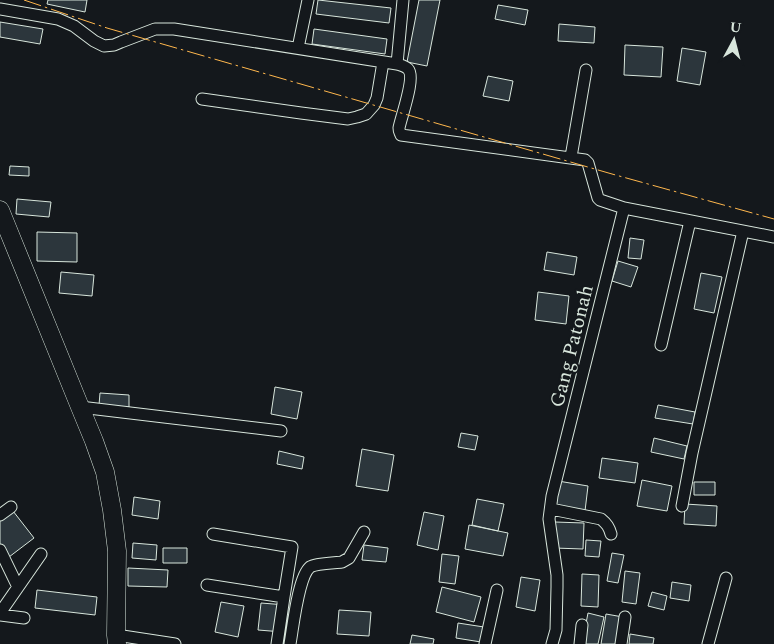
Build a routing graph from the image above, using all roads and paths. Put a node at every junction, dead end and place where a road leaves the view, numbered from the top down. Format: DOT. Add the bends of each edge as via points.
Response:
graph roads {
  1 [pos="308,0"];
  2 [pos="403,0"];
  3 [pos="0,9"];
  4 [pos="298,48"];
  5 [pos="383,62"];
  6 [pos="397,64"];
  7 [pos="586,70"];
  8 [pos="202,99"];
  9 [pos="570,157"];
  10 [pos="624,208"];
  11 [pos="0,210"];
  12 [pos="690,221"];
  13 [pos="743,231"];
  14 [pos="774,237"];
  15 [pos="660,345"];
  16 [pos="80,407"];
  17 [pos="280,431"];
  18 [pos="682,506"];
  19 [pos="11,507"];
  20 [pos="551,509"];
  21 [pos="0,516"];
  22 [pos="364,532"];
  23 [pos="213,534"];
  24 [pos="611,534"];
  25 [pos="0,550"];
  26 [pos="41,554"];
  27 [pos="726,578"];
  28 [pos="207,585"];
  29 [pos="18,587"];
  30 [pos="497,590"];
  31 [pos="284,598"];
  32 [pos="0,614"];
  33 [pos="625,617"];
  34 [pos="24,618"];
  35 [pos="582,625"];
  36 [pos="116,639"];
  37 [pos="176,644"];
  38 [pos="277,644"];
  39 [pos="290,644"];
  40 [pos="486,644"];
  41 [pos="552,644"];
  42 [pos="580,644"];
  43 [pos="620,644"];
  44 [pos="708,644"];
  1 -- 4 [label="street"];
  2 -- 6 [label="street"];
  3 -- 4 [label="street" via="58,19 104,46 155,29 174,29"];
  4 -- 5 [label="street"];
  5 -- 6 [label="street"];
  5 -- 8 [label="street" via="374,105 366,114 348,119"];
  6 -- 9 [label="street" via="410,71 399,130 401,136"];
  7 -- 9 [label="street"];
  9 -- 10 [label="street" via="588,163 600,200"];
  10 -- 12 [label="street"];
  10 -- 20 [label="street, Gang Patonah"];
  11 -- 16 [label="main road"];
  12 -- 13 [label="street"];
  12 -- 15 [label="street"];
  13 -- 14 [label="street"];
  13 -- 18 [label="street"];
  16 -- 17 [label="street"];
  16 -- 36 [label="main road" via="104,472 112,510 117,551"];
  19 -- 21 [label="street"];
  20 -- 24 [label="street" via="601,519"];
  20 -- 41 [label="street, Gang Patonah" via="549,520 557,575 556,630"];
  22 -- 39 [label="street" via="345,561 315,565 308,570 301,584"];
  23 -- 31 [label="street" via="292,547"];
  25 -- 29 [label="street"];
  26 -- 29 [label="street"];
  27 -- 44 [label="street"];
  28 -- 31 [label="street"];
  29 -- 32 [label="street"];
  30 -- 40 [label="street"];
  31 -- 38 [label="street"];
  32 -- 34 [label="street"];
  33 -- 43 [label="street"];
  35 -- 42 [label="street"];
  36 -- 37 [label="street"];
}
